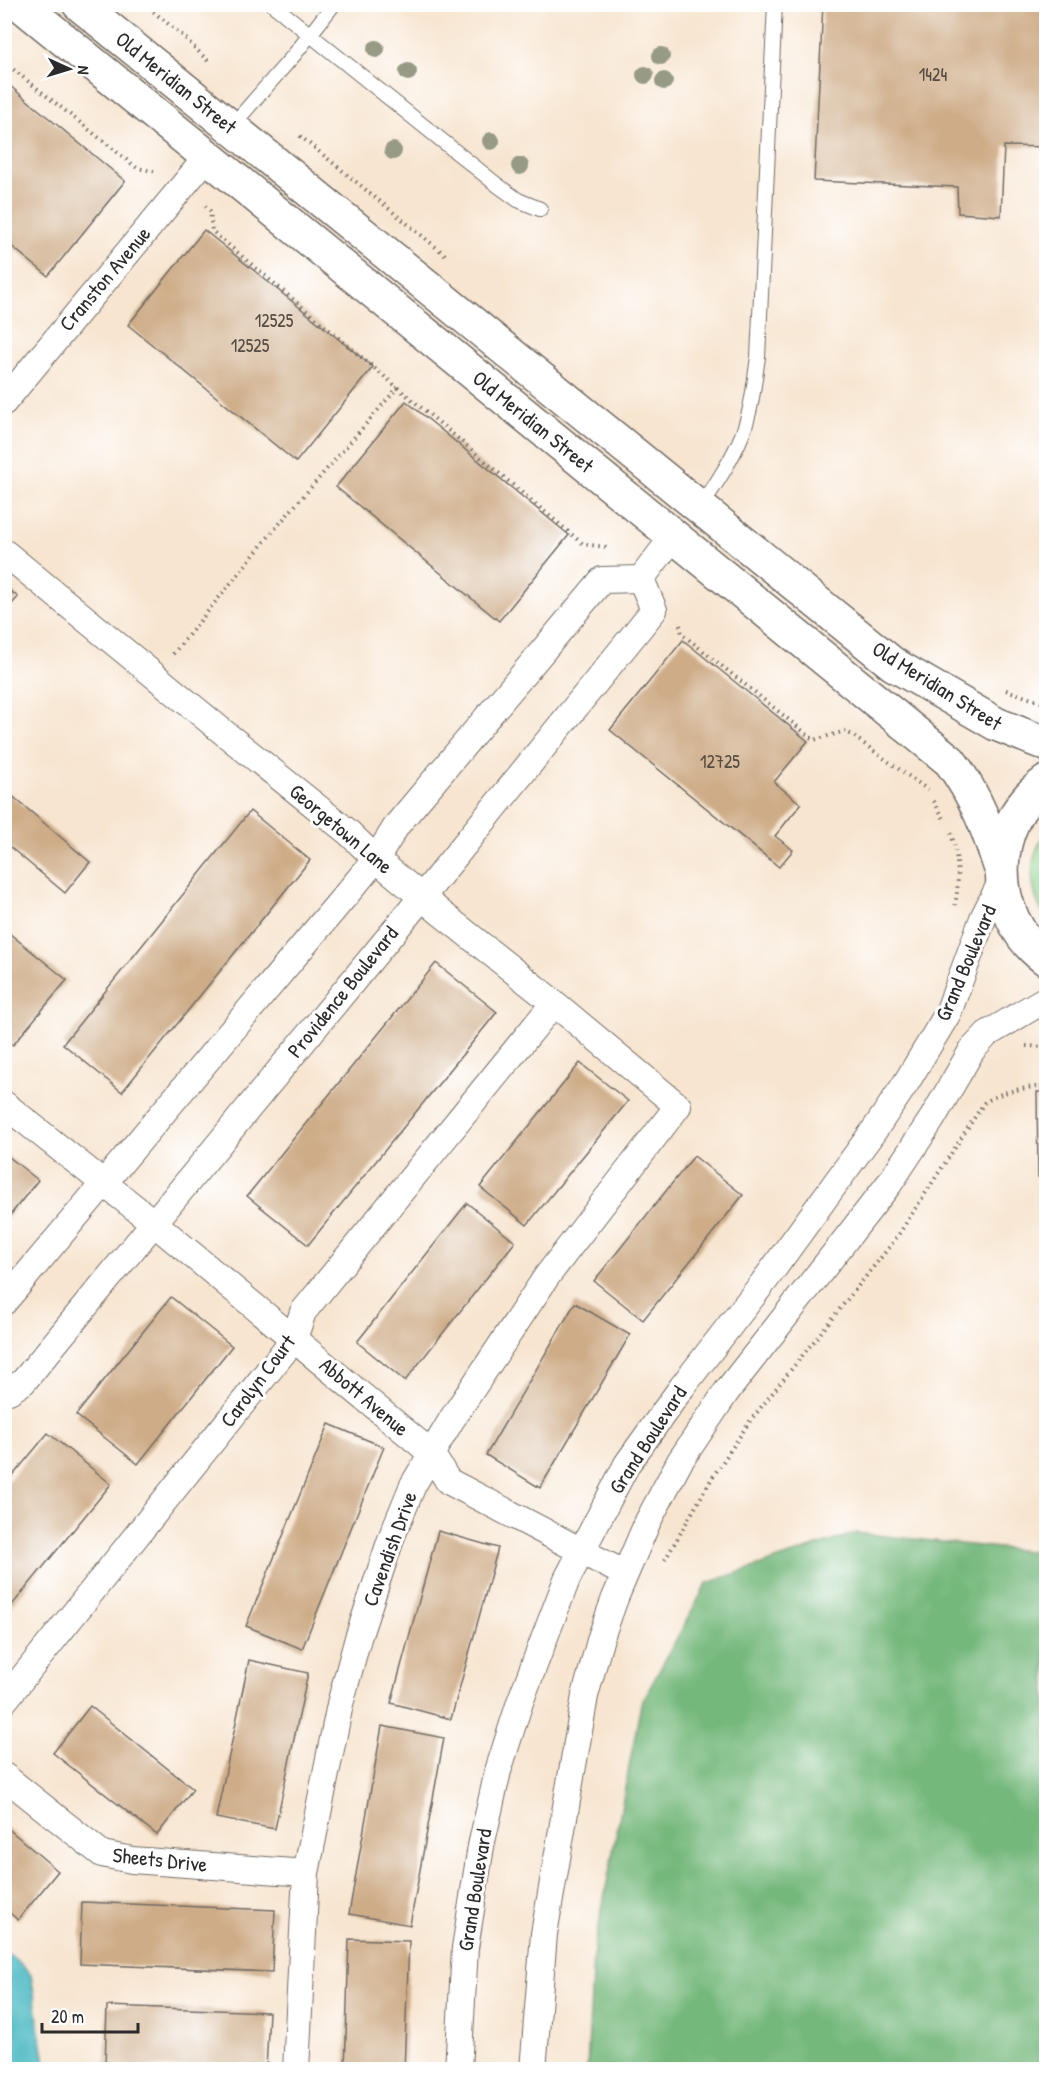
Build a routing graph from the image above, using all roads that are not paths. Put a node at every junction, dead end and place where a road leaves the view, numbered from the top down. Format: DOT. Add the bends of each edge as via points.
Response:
graph roads {
  1 [pos="20,4"];
  2 [pos="80,4"];
  3 [pos="272,4"];
  4 [pos="334,4"];
  5 [pos="775,4"];
  6 [pos="309,36"];
  7 [pos="231,128"];
  8 [pos="207,157"];
  9 [pos="540,209"];
  10 [pos="4,402"];
  11 [pos="700,508"];
  12 [pos="674,537"];
  13 [pos="4,552"];
  14 [pos="641,579"];
  15 [pos="1047,744"];
  16 [pos="1047,782"];
  17 [pos="376,859"];
  18 [pos="1002,876"];
  19 [pos="422,897"];
  20 [pos="1047,959"];
  21 [pos="1047,999"];
  22 [pos="554,1003"];
  23 [pos="4,1104"];
  24 [pos="678,1106"];
  25 [pos="103,1182"];
  26 [pos="154,1223"];
  27 [pos="4,1302"];
  28 [pos="294,1339"];
  29 [pos="4,1392"];
  30 [pos="431,1453"];
  31 [pos="582,1551"];
  32 [pos="625,1574"];
  33 [pos="4,1701"];
  34 [pos="4,1776"];
  35 [pos="306,1873"];
  36 [pos="296,2070"];
  37 [pos="458,2070"];
  38 [pos="533,2070"];
  1 -- 8 [label="main road, Old Meridian Street"];
  2 -- 7 [label="main road, Old Meridian Street"];
  3 -- 6 [label="lane"];
  4 -- 6 [label="lane"];
  5 -- 11 [label="lane" via="758,357 752,401 742,435"];
  6 -- 7 [label="lane"];
  6 -- 9 [label="lane" via="495,184"];
  7 -- 11 [label="main road, Old Meridian Street"];
  8 -- 10 [label="street, Cranston Avenue"];
  8 -- 12 [label="main road, Old Meridian Street"];
  11 -- 15 [label="main road, Old Meridian Street" via="893,664 996,724"];
  12 -- 14 [label="street"];
  12 -- 18 [label="main road, Old Meridian Street" via="950,761 974,796"];
  13 -- 17 [label="street, Georgetown Lane" via="348,832"];
  14 -- 17 [label="street" via="602,580 397,825"];
  14 -- 19 [label="street, Providence Boulevard" via="654,610"];
  16 -- 18 [label="main road" via="1017,814 1003,852"];
  17 -- 19 [label="street, Georgetown Lane"];
  17 -- 25 [label="street"];
  18 -- 20 [label="main road, Old Meridian Street" via="1005,897 1018,929"];
  18 -- 31 [label="street, Grand Boulevard" via="948,1012 906,1083 627,1464"];
  19 -- 22 [label="street, Georgetown Lane"];
  19 -- 26 [label="street, Providence Boulevard"];
  21 -- 32 [label="street, Grand Boulevard" via="987,1034 972,1050 889,1184 726,1391 680,1461"];
  22 -- 24 [label="street, Georgetown Lane"];
  22 -- 28 [label="street, Carolyn Court" via="303,1312"];
  23 -- 25 [label="street, Abbott Avenue"];
  24 -- 30 [label="street, Cavendish Drive" via="547,1276"];
  25 -- 26 [label="street, Abbott Avenue"];
  25 -- 27 [label="street"];
  26 -- 28 [label="street, Abbott Avenue"];
  26 -- 29 [label="street, Providence Boulevard" via="23,1382"];
  28 -- 30 [label="street, Abbott Avenue"];
  28 -- 33 [label="street, Carolyn Court"];
  30 -- 31 [label="street, Abbott Avenue" via="448,1481"];
  30 -- 35 [label="street, Cavendish Drive" via="392,1536 358,1638 340,1704"];
  31 -- 32 [label="street, Abbott Avenue"];
  31 -- 37 [label="street, Grand Boulevard" via="532,1667 498,1771 465,1948"];
  32 -- 38 [label="street, Grand Boulevard" via="601,1637 575,1744 544,1934"];
  34 -- 35 [label="street, Sheets Drive" via="102,1854 132,1860"];
  35 -- 36 [label="street, Cavendish Drive"];
}
